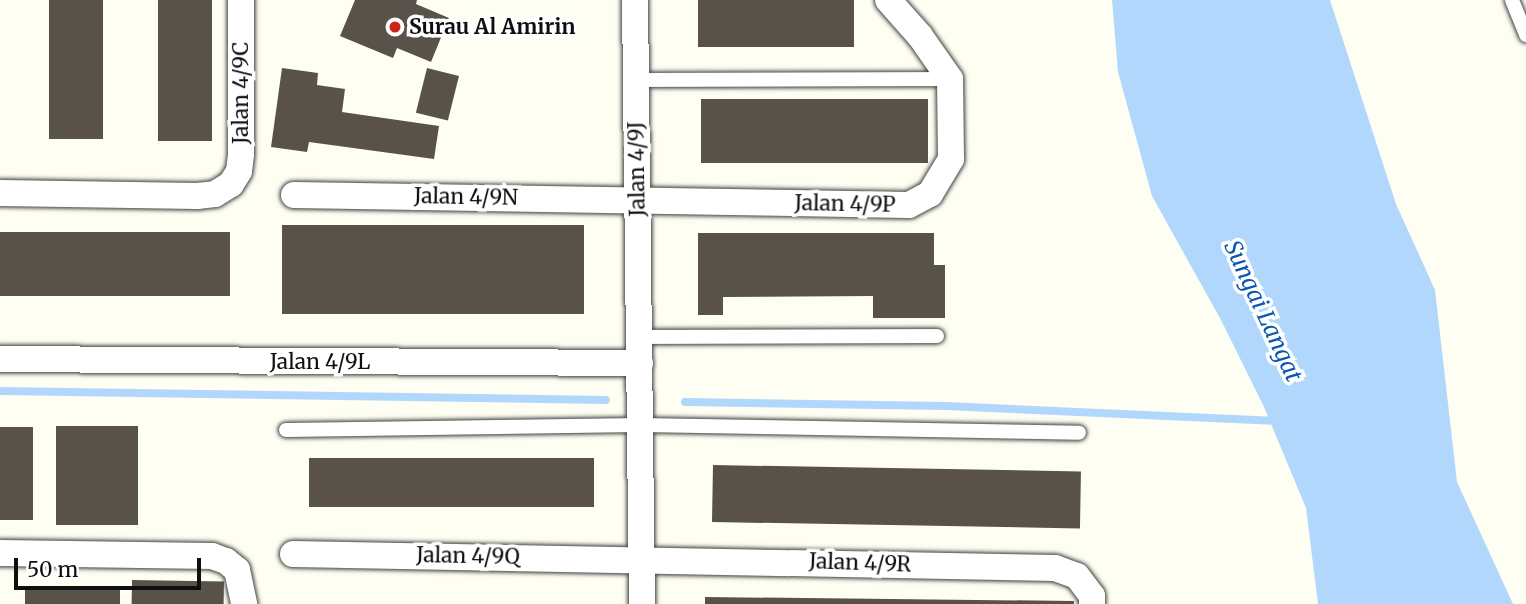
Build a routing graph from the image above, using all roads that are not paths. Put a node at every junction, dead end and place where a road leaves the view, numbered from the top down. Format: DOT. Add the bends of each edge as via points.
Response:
graph roads {
  1 [pos="241,0"];
  2 [pos="635,0"];
  3 [pos="887,0"];
  4 [pos="1512,0"];
  5 [pos="1526,35"];
  6 [pos="950,79"];
  7 [pos="635,80"];
  8 [pos="0,193"];
  9 [pos="294,195"];
  10 [pos="637,198"];
  11 [pos="937,336"];
  12 [pos="640,350"];
  13 [pos="0,359"];
  14 [pos="640,425"];
  15 [pos="286,430"];
  16 [pos="1079,433"];
  17 [pos="0,553"];
  18 [pos="293,554"];
  19 [pos="642,558"];
  20 [pos="244,604"];
  21 [pos="642,604"];
  22 [pos="1092,604"];
  1 -- 8 [label="street, Jalan 4/9C" via="242,154 231,184 215,194 197,196"];
  2 -- 7 [label="street, Jalan 4/9J"];
  3 -- 6 [label="street"];
  4 -- 5 [label="lane"];
  6 -- 7 [label="lane"];
  6 -- 10 [label="street, Jalan 4/9P" via="951,159 930,194 909,205"];
  7 -- 10 [label="street, Jalan 4/9J"];
  9 -- 10 [label="street, Jalan 4/9N"];
  10 -- 12 [label="street, Jalan 4/9J"];
  11 -- 12 [label="lane"];
  12 -- 13 [label="street, Jalan 4/9L"];
  12 -- 14 [label="street"];
  14 -- 15 [label="lane"];
  14 -- 16 [label="lane"];
  14 -- 19 [label="street"];
  17 -- 20 [label="street" via="212,556 237,570"];
  18 -- 19 [label="street, Jalan 4/9Q"];
  19 -- 21 [label="street"];
  19 -- 22 [label="street, Jalan 4/9R" via="1055,568 1077,576 1092,596"];
}
